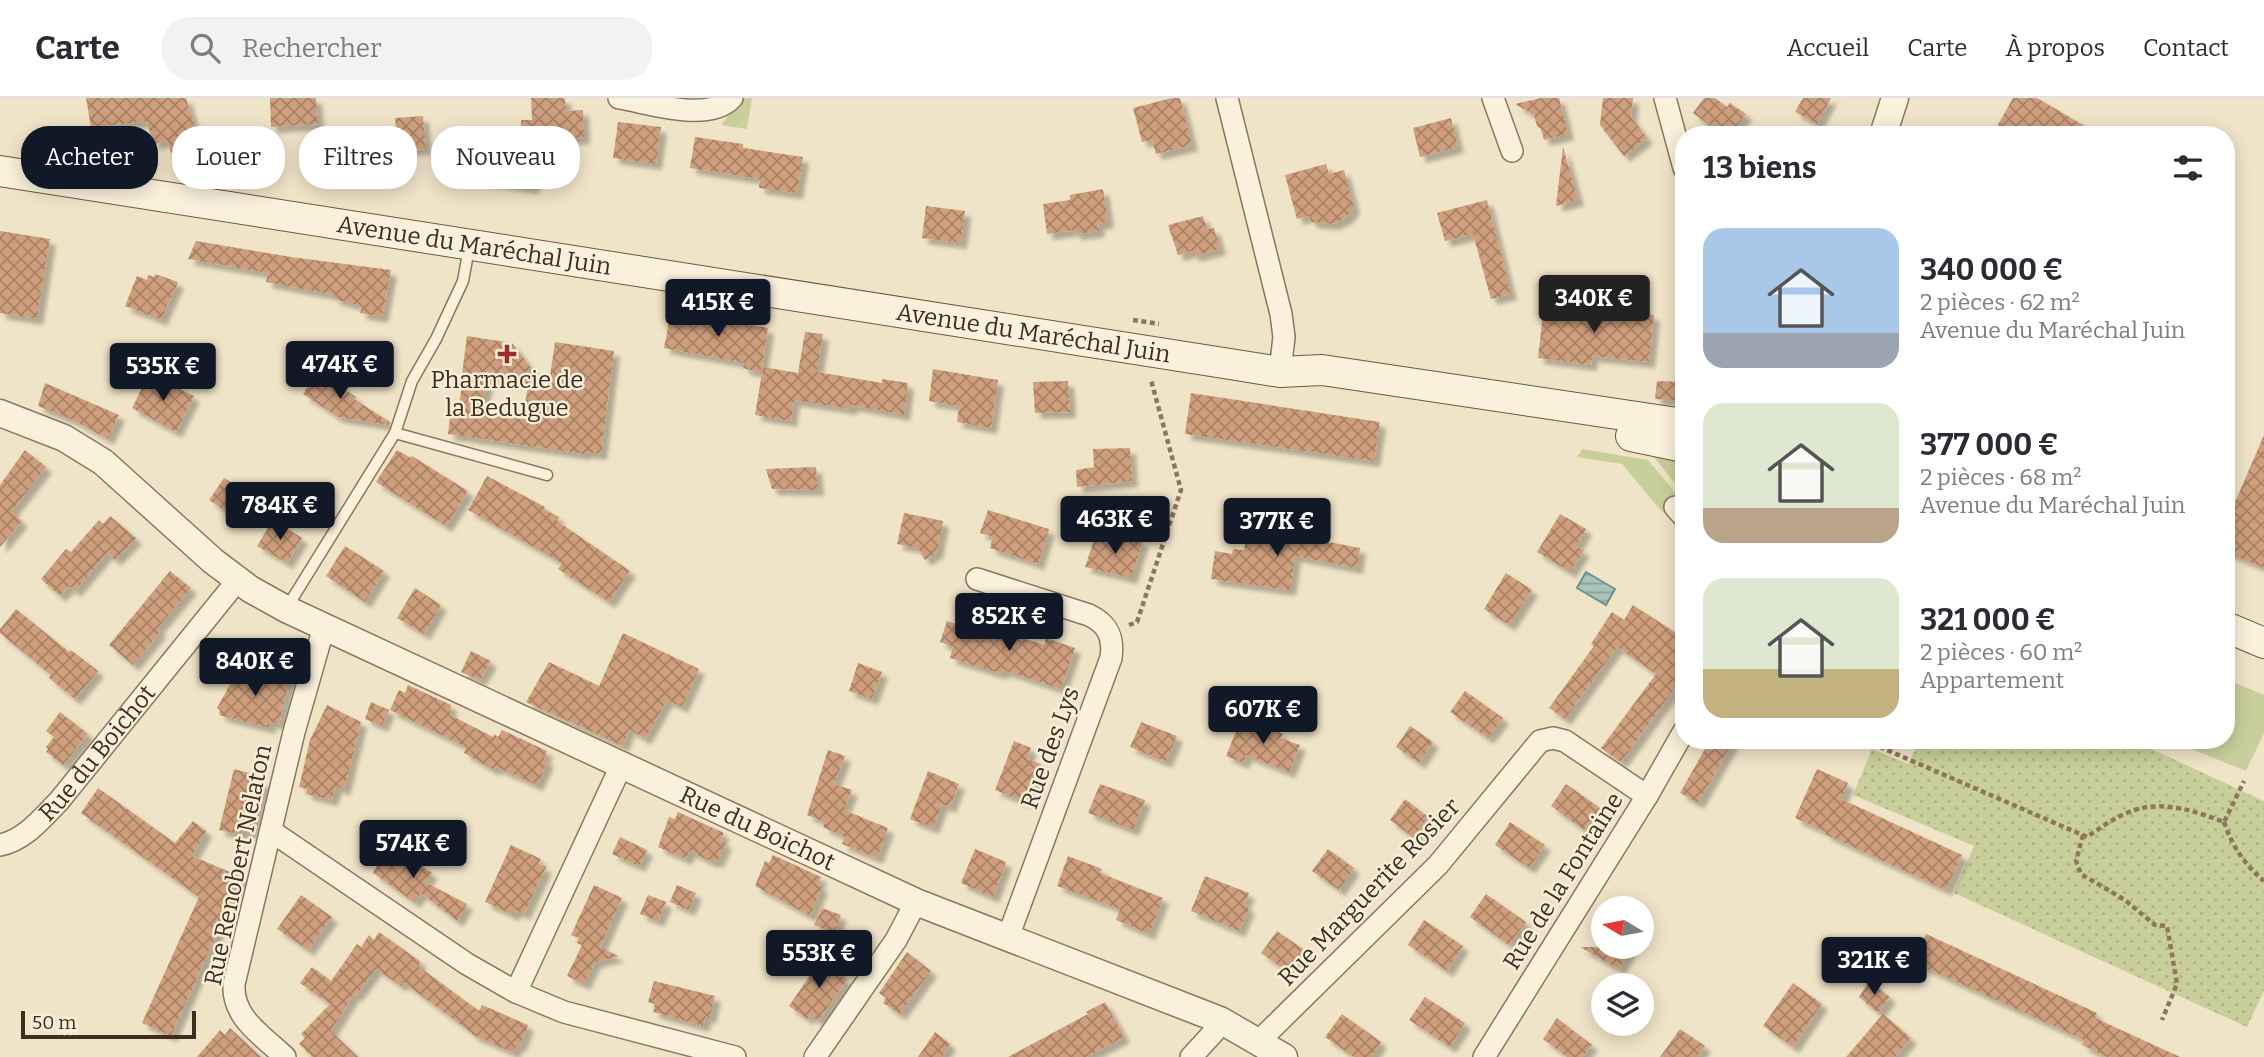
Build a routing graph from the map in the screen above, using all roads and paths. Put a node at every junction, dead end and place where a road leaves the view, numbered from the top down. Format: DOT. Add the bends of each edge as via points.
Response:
graph roads {
  1 [pos="619,98"];
  2 [pos="732,98"];
  3 [pos="1227,98"];
  4 [pos="1493,98"];
  5 [pos="1665,98"];
  6 [pos="1895,98"];
  7 [pos="1886,126"];
  8 [pos="1675,135"];
  9 [pos="1512,151"];
  10 [pos="0,171"];
  11 [pos="469,246"];
  12 [pos="1280,372"];
  13 [pos="1150,380"];
  14 [pos="0,413"];
  15 [pos="1675,423"];
  16 [pos="395,433"];
  17 [pos="1675,445"];
  18 [pos="547,475"];
  19 [pos="977,579"];
  20 [pos="237,580"];
  21 [pos="286,609"];
  22 [pos="324,627"];
  23 [pos="2235,631"];
  24 [pos="1110,632"];
  25 [pos="2264,643"];
  26 [pos="2235,653"];
  27 [pos="2264,665"];
  28 [pos="1675,747"];
  29 [pos="1885,749"];
  30 [pos="621,766"];
  31 [pos="2244,781"];
  32 [pos="1647,796"];
  33 [pos="2224,822"];
  34 [pos="271,831"];
  35 [pos="2083,835"];
  36 [pos="0,845"];
  37 [pos="2264,881"];
  38 [pos="916,902"];
  39 [pos="1008,937"];
  40 [pos="516,992"];
  41 [pos="1220,1020"];
  42 [pos="2162,1020"];
  43 [pos="1259,1041"];
  44 [pos="285,1057"];
  45 [pos="735,1057"];
  46 [pos="815,1057"];
  47 [pos="1191,1057"];
  48 [pos="1284,1057"];
  49 [pos="1484,1057"];
  1 -- 2 [label="street" via="697,111 716,110"];
  3 -- 12 [label="street" via="1281,314"];
  4 -- 9 [label="street"];
  5 -- 8 [label="street"];
  6 -- 7 [label="street"];
  10 -- 11 [label="main road, Avenue du Maréchal Juin"];
  11 -- 12 [label="main road, Avenue du Maréchal Juin"];
  11 -- 16 [label="lane" via="463,281 412,381"];
  12 -- 15 [label="main road, Avenue du Maréchal Juin" via="1322,370"];
  12 -- 17 [label="main road, Avenue du Maréchal Juin" via="1319,388"];
  13 -- 24 [label="path" via="1181,490 1137,622"];
  14 -- 20 [label="street, Rue du Boichot" via="64,438 103,462"];
  16 -- 18 [label="lane"];
  16 -- 21 [label="lane"];
  19 -- 24 [label="street" via="1089,615"];
  20 -- 21 [label="street, Rue du Boichot"];
  20 -- 36 [label="street, Rue du Boichot" via="59,801 33,827"];
  21 -- 22 [label="street, Rue du Boichot"];
  22 -- 30 [label="street, Rue du Boichot"];
  22 -- 34 [label="street, Rue Renobert Nelaton"];
  23 -- 25 [label="main road"];
  24 -- 39 [label="street, Rue des Lys" via="1111,658"];
  26 -- 27 [label="main road"];
  28 -- 32 [label="street, Rue de la Fontaine"];
  29 -- 35 [label="path"];
  30 -- 38 [label="street, Rue du Boichot"];
  30 -- 40 [label="street"];
  31 -- 33 [label="path"];
  32 -- 43 [label="street, Rue Marguerite Rosier" via="1565,741 1540,741 1438,865"];
  32 -- 49 [label="street, Rue de la Fontaine"];
  33 -- 35 [label="path" via="2189,810 2144,807"];
  33 -- 37 [label="path" via="2238,852"];
  34 -- 40 [label="street" via="467,964"];
  34 -- 44 [label="street, Rue Renobert Nelaton" via="233,996 243,1017"];
  35 -- 42 [label="path" via="2076,861 2081,874 2125,900 2155,925 2167,926 2177,984"];
  38 -- 39 [label="street, Rue du Boichot"];
  38 -- 46 [label="street" via="896,940"];
  39 -- 41 [label="street, Rue du Boichot"];
  40 -- 45 [label="street" via="564,1012"];
  41 -- 43 [label="street, Rue du Boichot"];
  41 -- 47 [label="street"];
  43 -- 48 [label="street, Rue du Boichot"];
}
